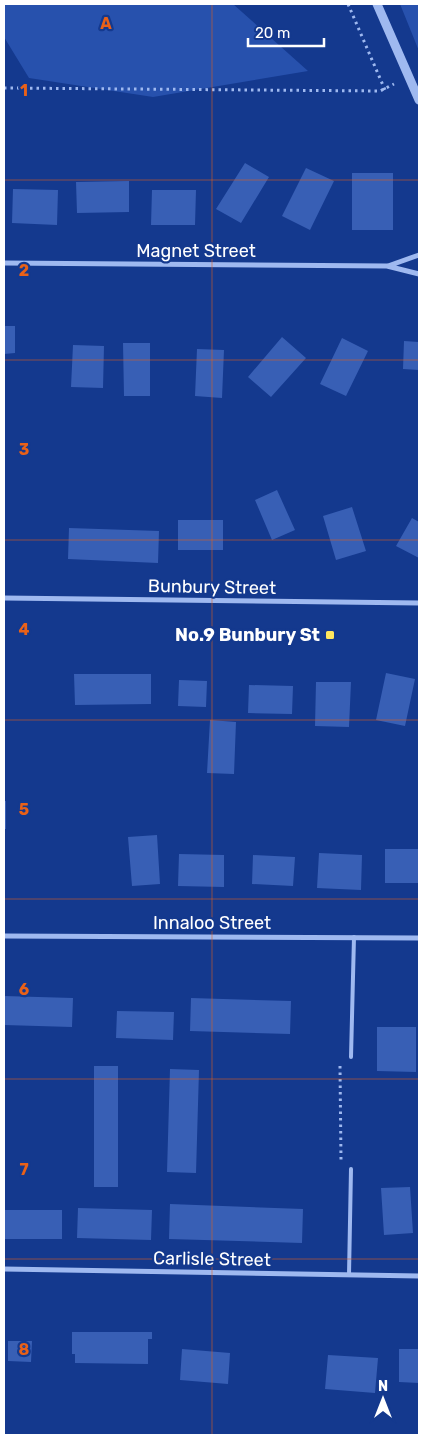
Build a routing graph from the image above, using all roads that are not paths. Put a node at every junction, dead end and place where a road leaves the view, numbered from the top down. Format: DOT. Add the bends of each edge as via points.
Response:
graph roads {
  1 [pos="377,4"];
  2 [pos="419,100"];
  3 [pos="419,255"];
  4 [pos="4,263"];
  5 [pos="387,266"];
  6 [pos="419,274"];
  7 [pos="4,598"];
  8 [pos="419,604"];
  9 [pos="4,936"];
  10 [pos="354,937"];
  11 [pos="419,938"];
  12 [pos="351,1057"];
  13 [pos="350,1169"];
  14 [pos="4,1269"];
  15 [pos="349,1275"];
  16 [pos="419,1276"];
  1 -- 2 [label="street"];
  3 -- 5 [label="street, Magnet Street"];
  4 -- 5 [label="street, Magnet Street"];
  5 -- 6 [label="street, Magnet Street"];
  7 -- 8 [label="street, Bunbury Street"];
  9 -- 10 [label="street, Innaloo Street"];
  10 -- 11 [label="street, Innaloo Street"];
  10 -- 12 [label="lane"];
  13 -- 15 [label="lane"];
  14 -- 15 [label="street, Carlisle Street"];
  15 -- 16 [label="street, Carlisle Street"];
}
